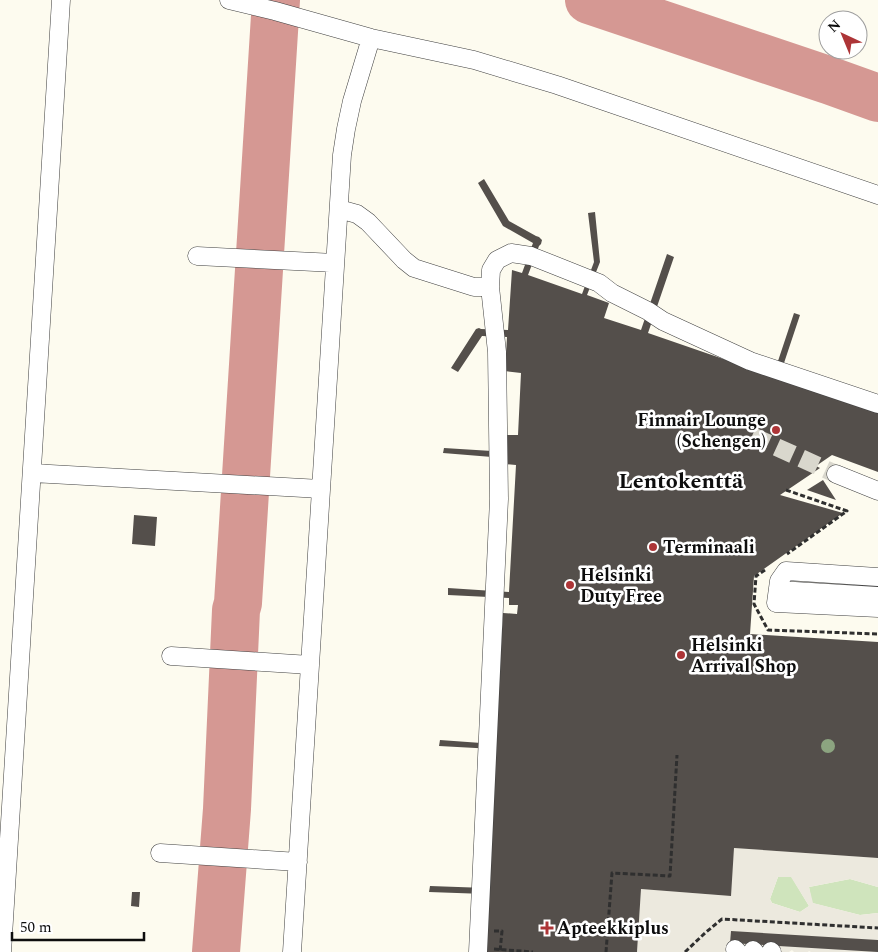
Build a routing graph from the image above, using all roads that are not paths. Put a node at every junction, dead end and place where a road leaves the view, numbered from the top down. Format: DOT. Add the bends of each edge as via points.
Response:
graph roads {
  1 [pos="61,0"];
  2 [pos="229,0"];
  3 [pos="371,38"];
  4 [pos="878,195"];
  5 [pos="338,209"];
  6 [pos="197,256"];
  7 [pos="335,263"];
  8 [pos="490,287"];
  9 [pos="878,404"];
  10 [pos="32,473"];
  11 [pos="836,474"];
  12 [pos="321,489"];
  13 [pos="878,491"];
  14 [pos="877,593"];
  15 [pos="171,656"];
  16 [pos="310,665"];
  17 [pos="160,853"];
  18 [pos="298,862"];
  19 [pos="483,950"];
  20 [pos="2,952"];
  21 [pos="292,952"];
  1 -- 10 [label="street"];
  2 -- 3 [label="street"];
  3 -- 4 [label="street" via="474,60 548,82"];
  3 -- 5 [label="street" via="346,129"];
  5 -- 7 [label="street"];
  5 -- 8 [label="street" via="357,214 368,222 414,268 474,287"];
  6 -- 7 [label="street"];
  7 -- 12 [label="street"];
  8 -- 9 [label="street" via="491,270 497,260 511,253 531,256 599,282 612,293 664,321 750,361"];
  8 -- 19 [label="street" via="497,352 498,499"];
  10 -- 12 [label="street"];
  10 -- 20 [label="street"];
  11 -- 13 [label="street"];
  12 -- 16 [label="street"];
  14 -- 14 [label="street" via="786,571 778,586 776,603"];
  15 -- 16 [label="street"];
  16 -- 18 [label="street"];
  17 -- 18 [label="street"];
  18 -- 21 [label="street"];
}
